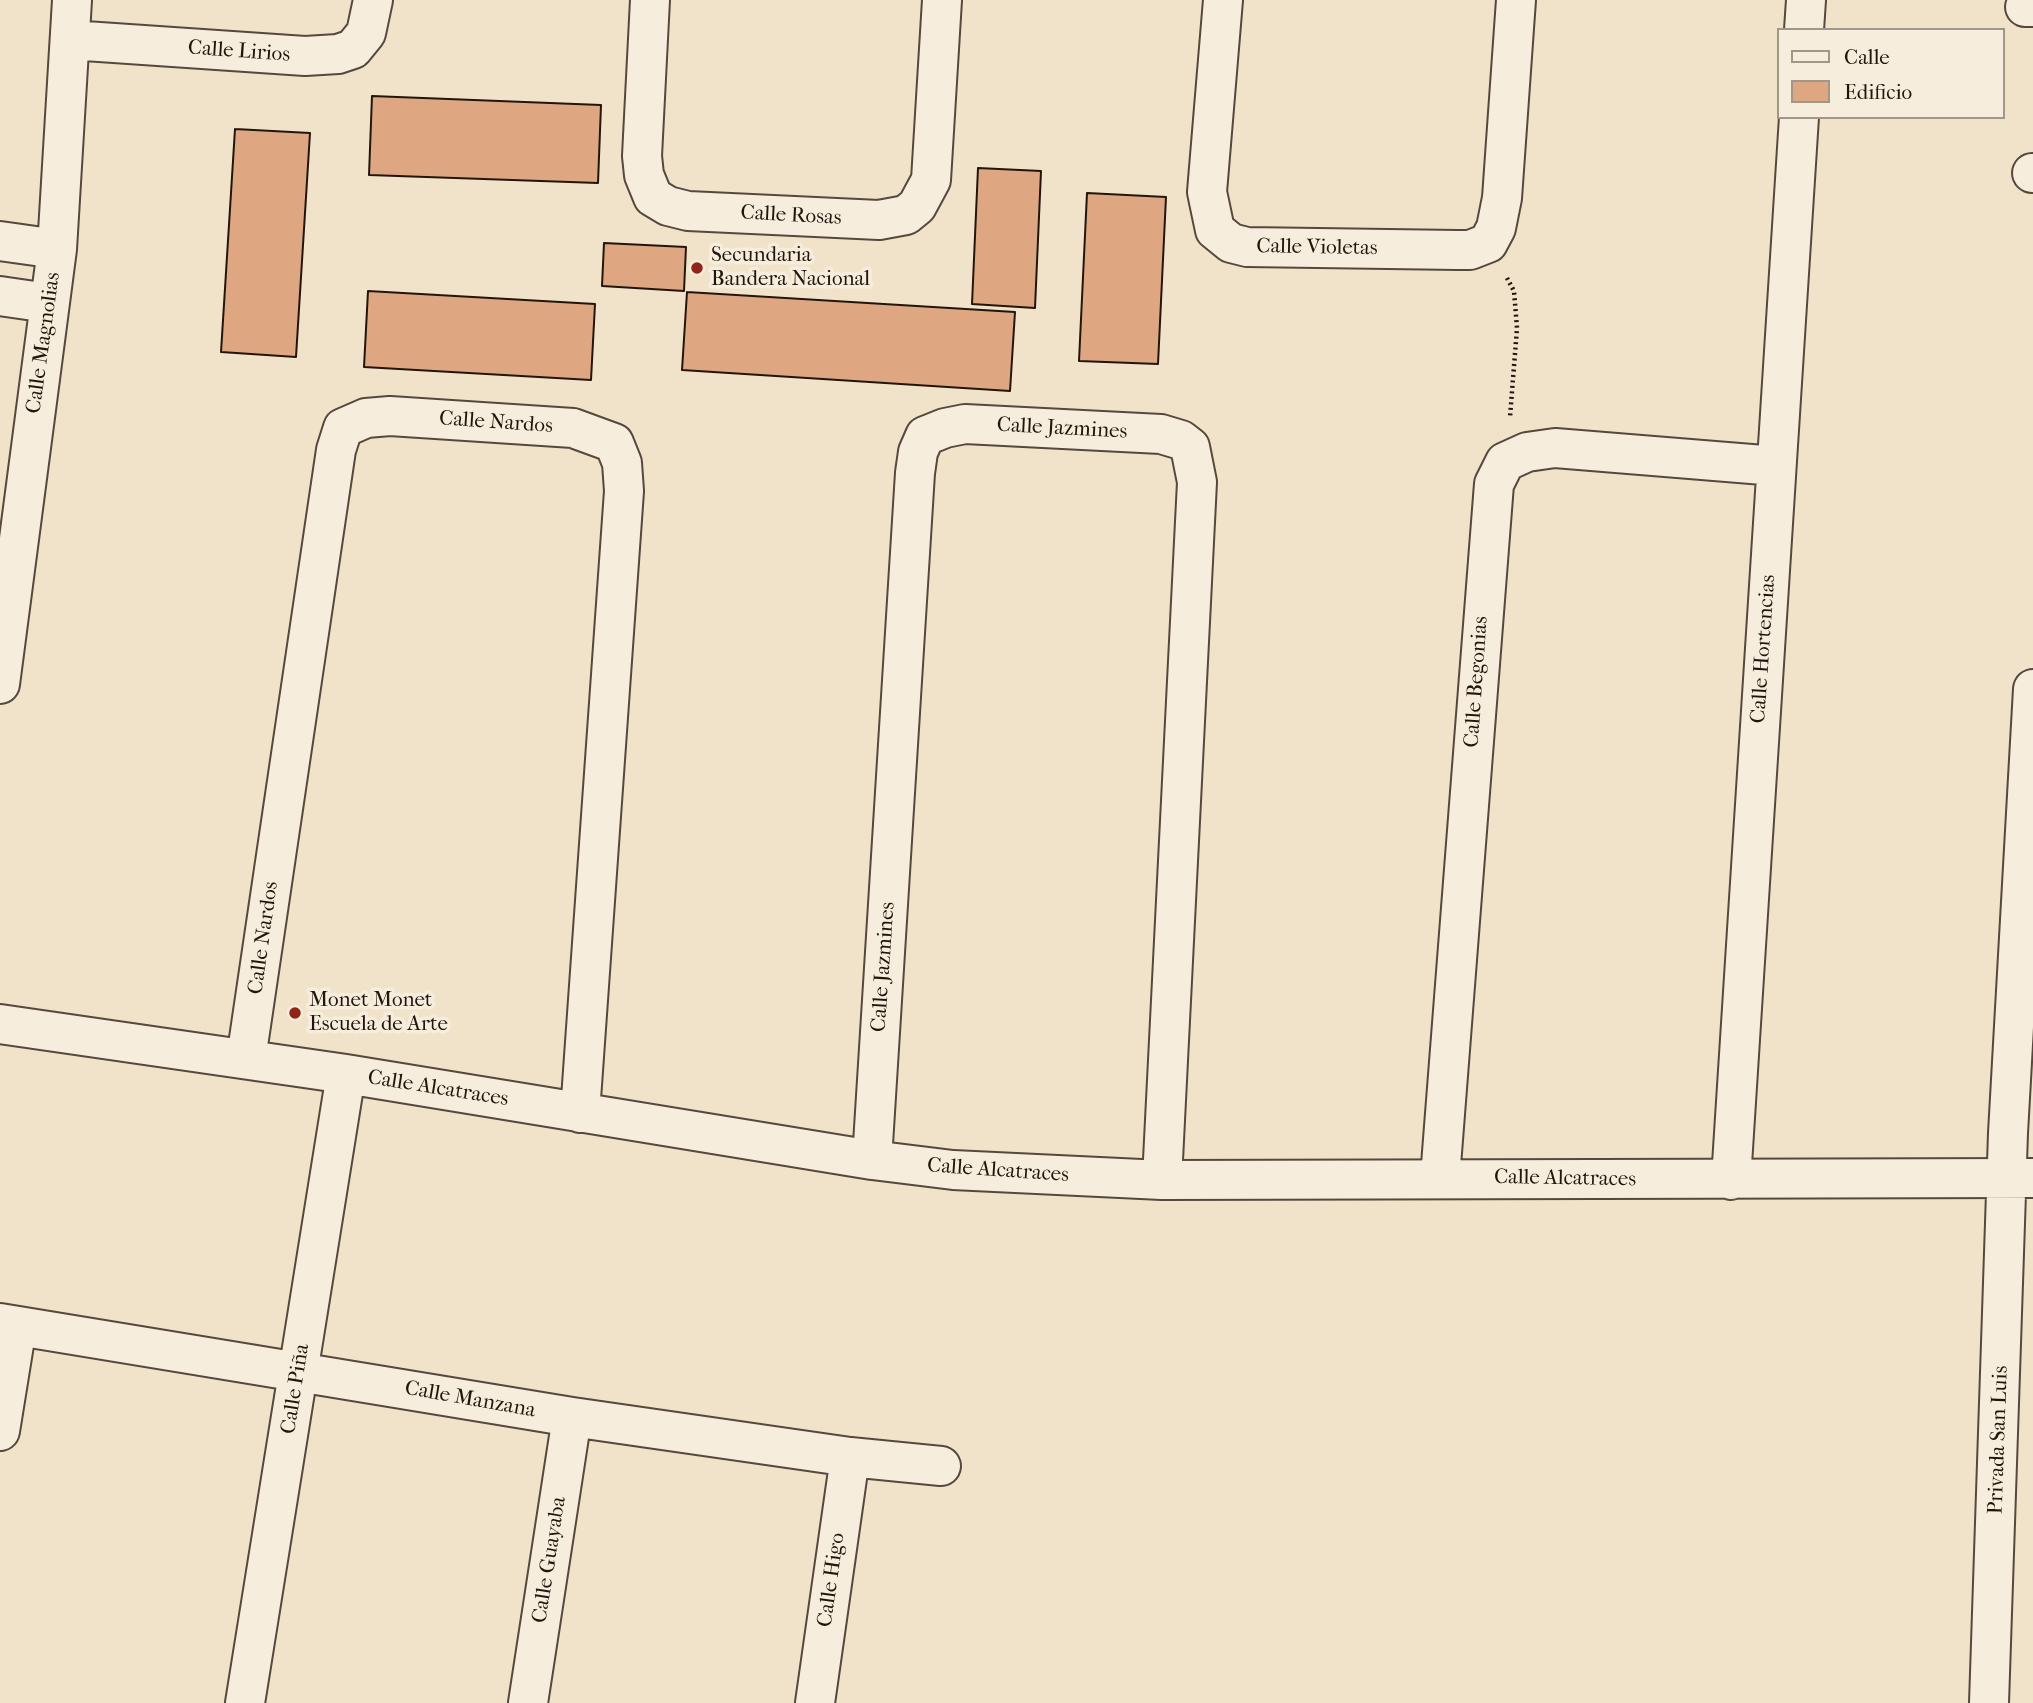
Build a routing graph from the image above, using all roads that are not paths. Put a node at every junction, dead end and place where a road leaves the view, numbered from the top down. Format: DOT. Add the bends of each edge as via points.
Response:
graph roads {
  1 [pos="72,0"];
  2 [pos="373,0"];
  3 [pos="650,0"];
  4 [pos="942,0"];
  5 [pos="1223,0"];
  6 [pos="1516,0"];
  7 [pos="1806,0"];
  8 [pos="1804,28"];
  9 [pos="69,40"];
  10 [pos="1798,119"];
  11 [pos="0,241"];
  12 [pos="57,249"];
  13 [pos="0,296"];
  14 [pos="48,303"];
  15 [pos="1776,466"];
  16 [pos="0,684"];
  17 [pos="2033,689"];
  18 [pos="0,1024"];
  19 [pos="246,1059"];
  20 [pos="346,1074"];
  21 [pos="580,1113"];
  22 [pos="872,1160"];
  23 [pos="1440,1178"];
  24 [pos="2020,1178"];
  25 [pos="1162,1180"];
  26 [pos="1731,1181"];
  27 [pos="8,1324"];
  28 [pos="299,1371"];
  29 [pos="572,1418"];
  30 [pos="0,1431"];
  31 [pos="850,1457"];
  32 [pos="942,1466"];
  33 [pos="245,1703"];
  34 [pos="528,1703"];
  35 [pos="815,1703"];
  36 [pos="1989,1703"];
  1 -- 9 [label="street, Calle Magnolias"];
  2 -- 9 [label="street, Calle Lirios" via="366,33 353,49 338,54 305,56"];
  3 -- 4 [label="street, Calle Rosas" via="642,156 653,197 688,211 879,220 906,215 917,206 930,180"];
  5 -- 6 [label="street, Calle Violetas" via="1207,192 1214,230 1231,243 1247,247 1470,250 1488,243 1502,198"];
  7 -- 8 [label="street"];
  9 -- 12 [label="street, Calle Magnolias"];
  10 -- 15 [label="street, Calle Hortencias"];
  11 -- 12 [label="street"];
  12 -- 14 [label="street, Calle Magnolias"];
  13 -- 14 [label="street"];
  14 -- 16 [label="street, Calle Magnolias"];
  15 -- 23 [label="street, Calle Begonias" via="1555,448 1527,452 1505,462 1494,484"];
  15 -- 26 [label="street, Calle Hortencias"];
  17 -- 24 [label="street"];
  18 -- 19 [label="street, Calle Alcatraces"];
  19 -- 20 [label="street, Calle Alcatraces"];
  19 -- 21 [label="street, Calle Nardos" via="336,450 343,428 366,418 390,416 573,428 614,443 622,463 624,491"];
  20 -- 21 [label="street, Calle Alcatraces"];
  20 -- 28 [label="street, Calle Piña"];
  21 -- 22 [label="street, Calle Alcatraces"];
  22 -- 25 [label="street, Calle Alcatraces" via="953,1170"];
  22 -- 25 [label="street, Calle Jazmines" via="918,452 925,436 965,424 1161,435 1189,447 1197,482"];
  23 -- 25 [label="street, Calle Alcatraces"];
  23 -- 26 [label="street, Calle Alcatraces"];
  24 -- 26 [label="street, Calle Alcatraces"];
  24 -- 36 [label="street, Privada San Luis"];
  27 -- 28 [label="street, Calle Manzana"];
  27 -- 30 [label="street"];
  28 -- 29 [label="street, Calle Manzana"];
  28 -- 33 [label="street, Calle Piña"];
  29 -- 31 [label="street, Calle Manzana"];
  29 -- 34 [label="street, Calle Guayaba"];
  31 -- 32 [label="street, Calle Manzana"];
  31 -- 35 [label="street, Calle Higo"];
}
